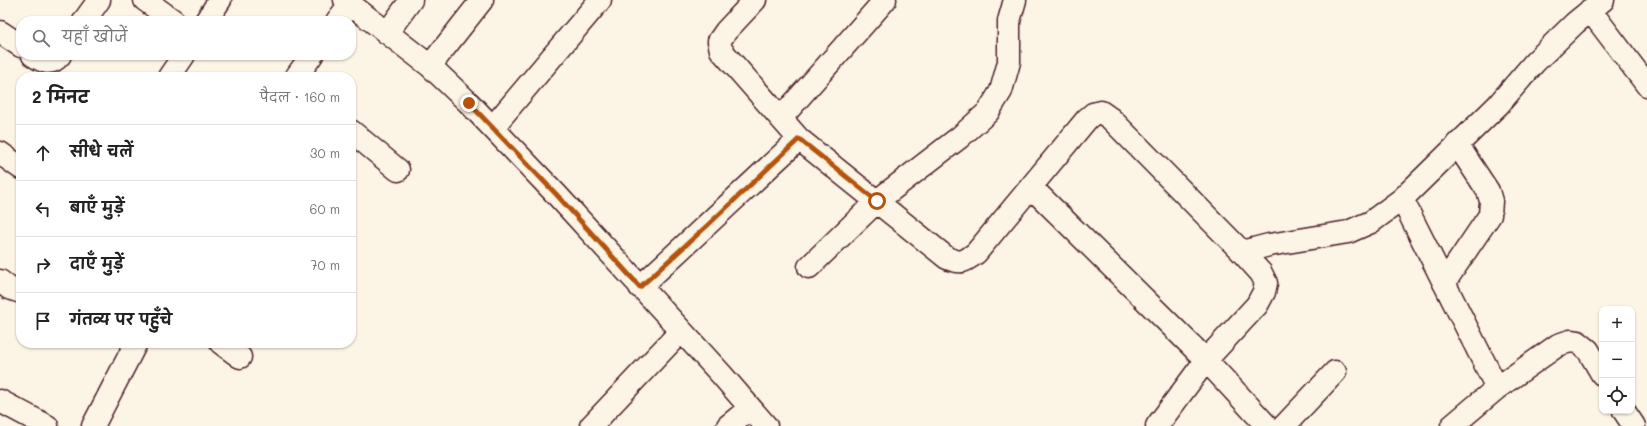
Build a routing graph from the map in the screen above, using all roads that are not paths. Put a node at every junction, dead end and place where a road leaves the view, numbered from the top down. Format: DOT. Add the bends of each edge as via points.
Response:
graph roads {
  1 [pos="99,0"];
  2 [pos="145,0"];
  3 [pos="220,0"];
  4 [pos="411,0"];
  5 [pos="482,0"];
  6 [pos="600,0"];
  7 [pos="755,0"];
  8 [pos="885,0"];
  9 [pos="1015,0"];
  10 [pos="348,2"];
  11 [pos="1596,5"];
  12 [pos="88,16"];
  13 [pos="167,16"];
  14 [pos="209,16"];
  15 [pos="340,16"];
  16 [pos="0,32"];
  17 [pos="387,33"];
  18 [pos="16,43"];
  19 [pos="40,60"];
  20 [pos="56,60"];
  21 [pos="181,60"];
  22 [pos="308,60"];
  23 [pos="430,66"];
  24 [pos="172,72"];
  25 [pos="300,72"];
  26 [pos="1647,85"];
  27 [pos="781,118"];
  28 [pos="493,127"];
  29 [pos="356,135"];
  30 [pos="799,139"];
  31 [pos="1457,144"];
  32 [pos="0,153"];
  33 [pos="16,164"];
  34 [pos="398,170"];
  35 [pos="1031,187"];
  36 [pos="1402,199"];
  37 [pos="877,201"];
  38 [pos="1242,252"];
  39 [pos="809,268"];
  40 [pos="0,282"];
  41 [pos="1444,283"];
  42 [pos="640,287"];
  43 [pos="16,290"];
  44 [pos="681,331"];
  45 [pos="133,348"];
  46 [pos="228,348"];
  47 [pos="240,356"];
  48 [pos="1206,360"];
  49 [pos="1599,369"];
  50 [pos="1335,372"];
  51 [pos="1497,388"];
  52 [pos="0,401"];
  53 [pos="750,408"];
  54 [pos="1626,414"];
  55 [pos="47,426"];
  56 [pos="94,426"];
  57 [pos="592,426"];
  58 [pos="728,426"];
  59 [pos="766,426"];
  60 [pos="1157,426"];
  61 [pos="1267,426"];
  62 [pos="1284,426"];
  63 [pos="1452,426"];
  64 [pos="1634,426"];
  1 -- 12 [label="street"];
  2 -- 13 [label="street"];
  3 -- 14 [label="street"];
  4 -- 17 [label="street"];
  5 -- 23 [label="street"];
  6 -- 28 [label="street"];
  7 -- 27 [label="street" via="723,36 720,41 721,50"];
  8 -- 27 [label="street"];
  9 -- 37 [label="street" via="1009,21 1009,62 1001,91 988,112"];
  10 -- 15 [label="street"];
  10 -- 17 [label="street"];
  11 -- 26 [label="street"];
  11 -- 31 [label="street" via="1535,62 1498,105"];
  16 -- 18 [label="street"];
  17 -- 23 [label="street"];
  19 -- 20 [label="street" via="49,63"];
  21 -- 24 [label="street"];
  22 -- 25 [label="street"];
  23 -- 28 [label="street"];
  27 -- 30 [label="street"];
  28 -- 42 [label="street"];
  29 -- 34 [label="street"];
  30 -- 37 [label="street"];
  30 -- 42 [label="street"];
  31 -- 36 [label="street"];
  31 -- 41 [label="street" via="1492,201 1490,215"];
  32 -- 33 [label="street"];
  35 -- 37 [label="street" via="976,253 966,261 957,263 947,258"];
  35 -- 38 [label="street" via="1086,119 1101,112 1111,119"];
  35 -- 48 [label="street"];
  36 -- 38 [label="street" via="1372,222 1348,232"];
  36 -- 41 [label="street"];
  37 -- 39 [label="street"];
  38 -- 48 [label="street" via="1266,283 1264,292 1257,305"];
  40 -- 43 [label="street"];
  41 -- 51 [label="street"];
  42 -- 44 [label="street"];
  44 -- 53 [label="street"];
  44 -- 57 [label="street"];
  45 -- 56 [label="street"];
  46 -- 47 [label="street"];
  48 -- 60 [label="street"];
  48 -- 61 [label="street"];
  49 -- 51 [label="street" via="1588,350 1578,342 1570,341 1558,345"];
  50 -- 62 [label="street"];
  51 -- 63 [label="street"];
  52 -- 55 [label="street"];
  53 -- 58 [label="street"];
  53 -- 59 [label="street"];
  54 -- 64 [label="street"];
}
